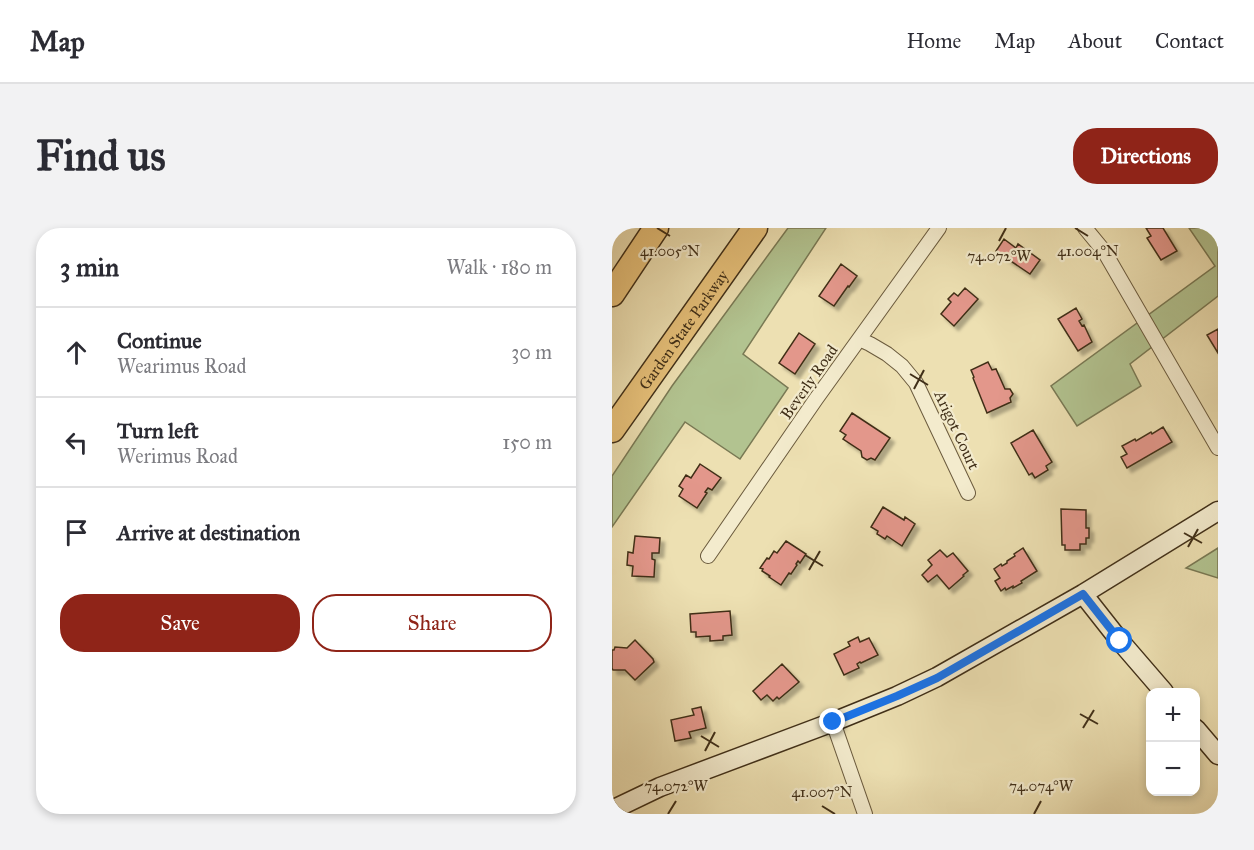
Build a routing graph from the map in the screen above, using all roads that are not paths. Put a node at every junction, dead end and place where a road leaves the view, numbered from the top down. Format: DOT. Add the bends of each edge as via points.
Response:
graph roads {
  1 [pos="656,228"];
  2 [pos="755,228"];
  3 [pos="939,228"];
  4 [pos="1085,228"];
  5 [pos="612,294"];
  6 [pos="859,339"];
  7 [pos="612,430"];
  8 [pos="1218,448"];
  9 [pos="969,493"];
  10 [pos="1218,512"];
  11 [pos="708,556"];
  12 [pos="1083,594"];
  13 [pos="1160,688"];
  14 [pos="833,722"];
  15 [pos="1200,734"];
  16 [pos="1218,755"];
  17 [pos="612,810"];
  18 [pos="865,814"];
  1 -- 5 [label="highway"];
  2 -- 7 [label="highway, Garden State Parkway"];
  3 -- 6 [label="street, Beverly Road"];
  4 -- 8 [label="street" via="1104,251"];
  6 -- 9 [label="street, Arigot Court" via="887,354 916,383"];
  6 -- 11 [label="street, Beverly Road"];
  10 -- 12 [label="main road"];
  12 -- 13 [label="main road"];
  12 -- 14 [label="main road" via="937,678"];
  14 -- 17 [label="main road" via="660,787"];
  14 -- 18 [label="street"];
  15 -- 16 [label="main road"];
}
